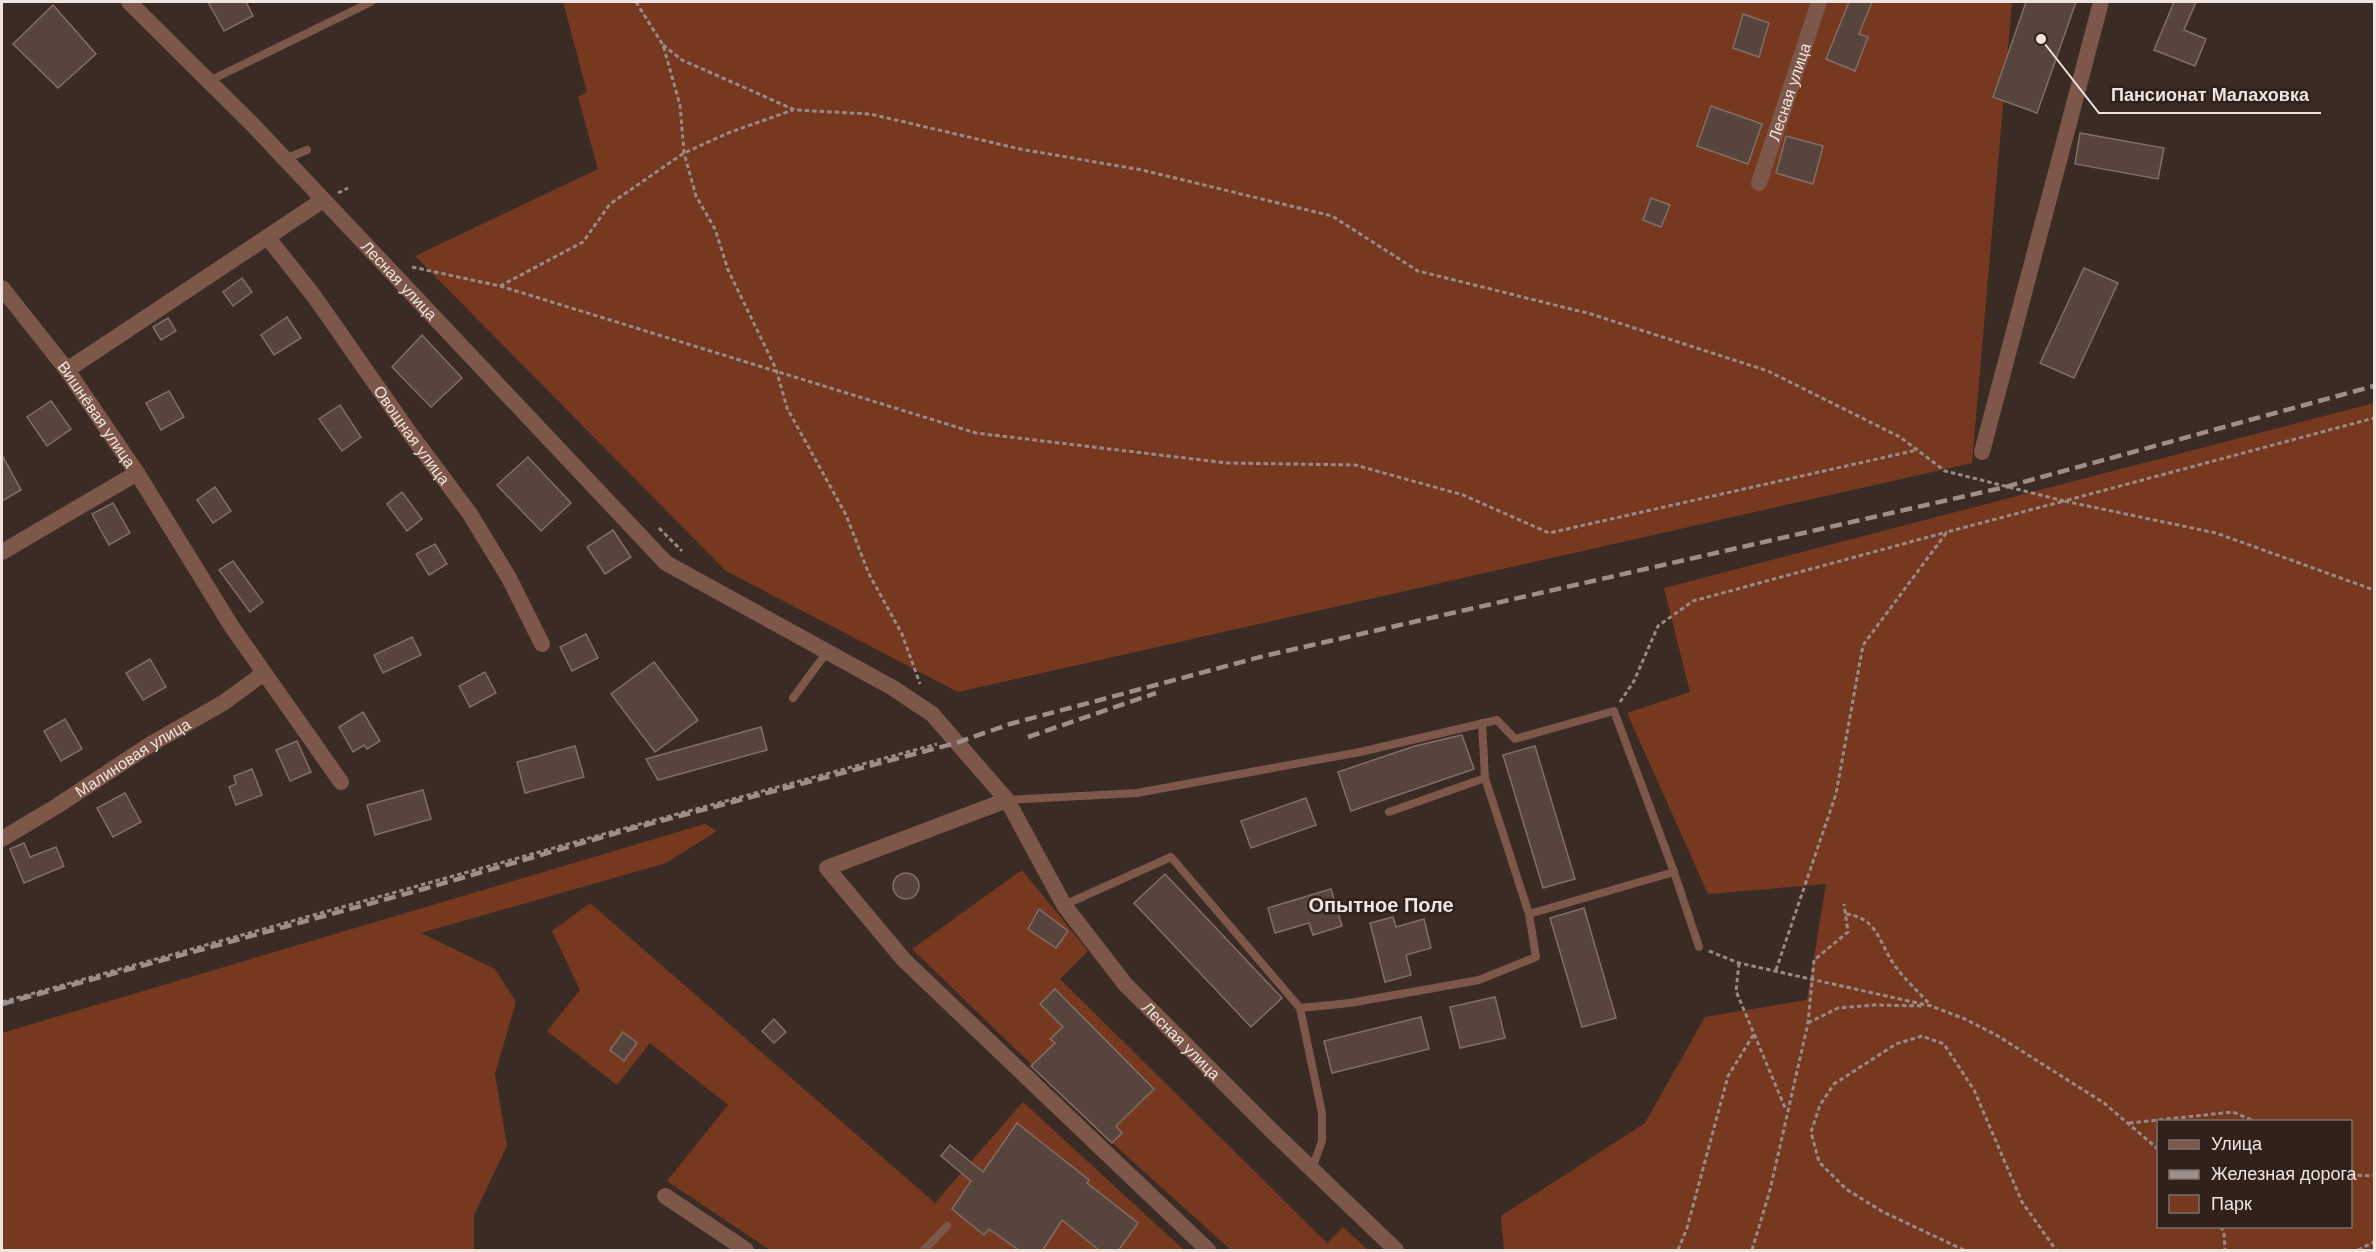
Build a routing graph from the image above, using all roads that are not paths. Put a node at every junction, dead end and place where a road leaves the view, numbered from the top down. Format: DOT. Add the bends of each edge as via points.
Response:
graph roads {
  1 [pos="129,2"];
  2 [pos="370,2"];
  3 [pos="1819,2"];
  4 [pos="2101,2"];
  5 [pos="209,81"];
  6 [pos="307,150"];
  7 [pos="285,159"];
  8 [pos="1759,183"];
  9 [pos="323,200"];
  10 [pos="268,238"];
  11 [pos="2,288"];
  12 [pos="67,370"];
  13 [pos="1982,452"];
  14 [pos="137,473"];
  15 [pos="2,552"];
  16 [pos="542,644"];
  17 [pos="827,652"];
  18 [pos="264,674"];
  19 [pos="793,698"];
  20 [pos="1482,723"];
  21 [pos="1485,778"];
  22 [pos="341,782"];
  23 [pos="1006,800"];
  24 [pos="1389,812"];
  25 [pos="2,839"];
  26 [pos="1674,872"];
  27 [pos="1064,905"];
  28 [pos="1529,914"];
  29 [pos="1699,947"];
  30 [pos="1300,1008"];
  31 [pos="1312,1169"];
  32 [pos="665,1196"];
  33 [pos="947,1226"];
  34 [pos="746,1251"];
  35 [pos="924,1251"];
  36 [pos="1208,1251"];
  37 [pos="1396,1251"];
  1 -- 5 [label="street, Лесная улица"];
  2 -- 5 [label="lane"];
  3 -- 8 [label="street, Лесная улица"];
  4 -- 13 [label="street"];
  5 -- 7 [label="street, Лесная улица"];
  6 -- 7 [label="lane"];
  7 -- 9 [label="street, Лесная улица"];
  9 -- 10 [label="street"];
  9 -- 17 [label="street, Лесная улица" via="666,563"];
  10 -- 12 [label="street"];
  10 -- 16 [label="street, Овощная улица" via="470,514"];
  11 -- 12 [label="street, Вишнёвая улица"];
  12 -- 14 [label="street, Вишнёвая улица"];
  14 -- 15 [label="street, Вишнёвая улица"];
  14 -- 18 [label="street"];
  17 -- 19 [label="lane"];
  17 -- 23 [label="street, Лесная улица" via="932,714"];
  18 -- 22 [label="street"];
  18 -- 25 [label="street, Малиновая улица"];
  20 -- 21 [label="lane"];
  20 -- 23 [label="lane" via="1360,752 1137,793"];
  20 -- 26 [label="lane" via="1497,720 1515,740 1614,711"];
  21 -- 24 [label="lane"];
  21 -- 28 [label="lane"];
  23 -- 27 [label="street, Лесная улица"];
  23 -- 36 [label="street" via="827,868 904,960"];
  26 -- 28 [label="lane"];
  26 -- 29 [label="lane"];
  27 -- 30 [label="lane" via="1171,857"];
  27 -- 31 [label="street, Лесная улица" via="1125,984"];
  28 -- 30 [label="lane" via="1536,957 1479,980"];
  30 -- 31 [label="lane" via="1322,1113 1322,1141"];
  31 -- 37 [label="street, Лесная улица"];
  32 -- 34 [label="street"];
  33 -- 35 [label="lane"];
}
